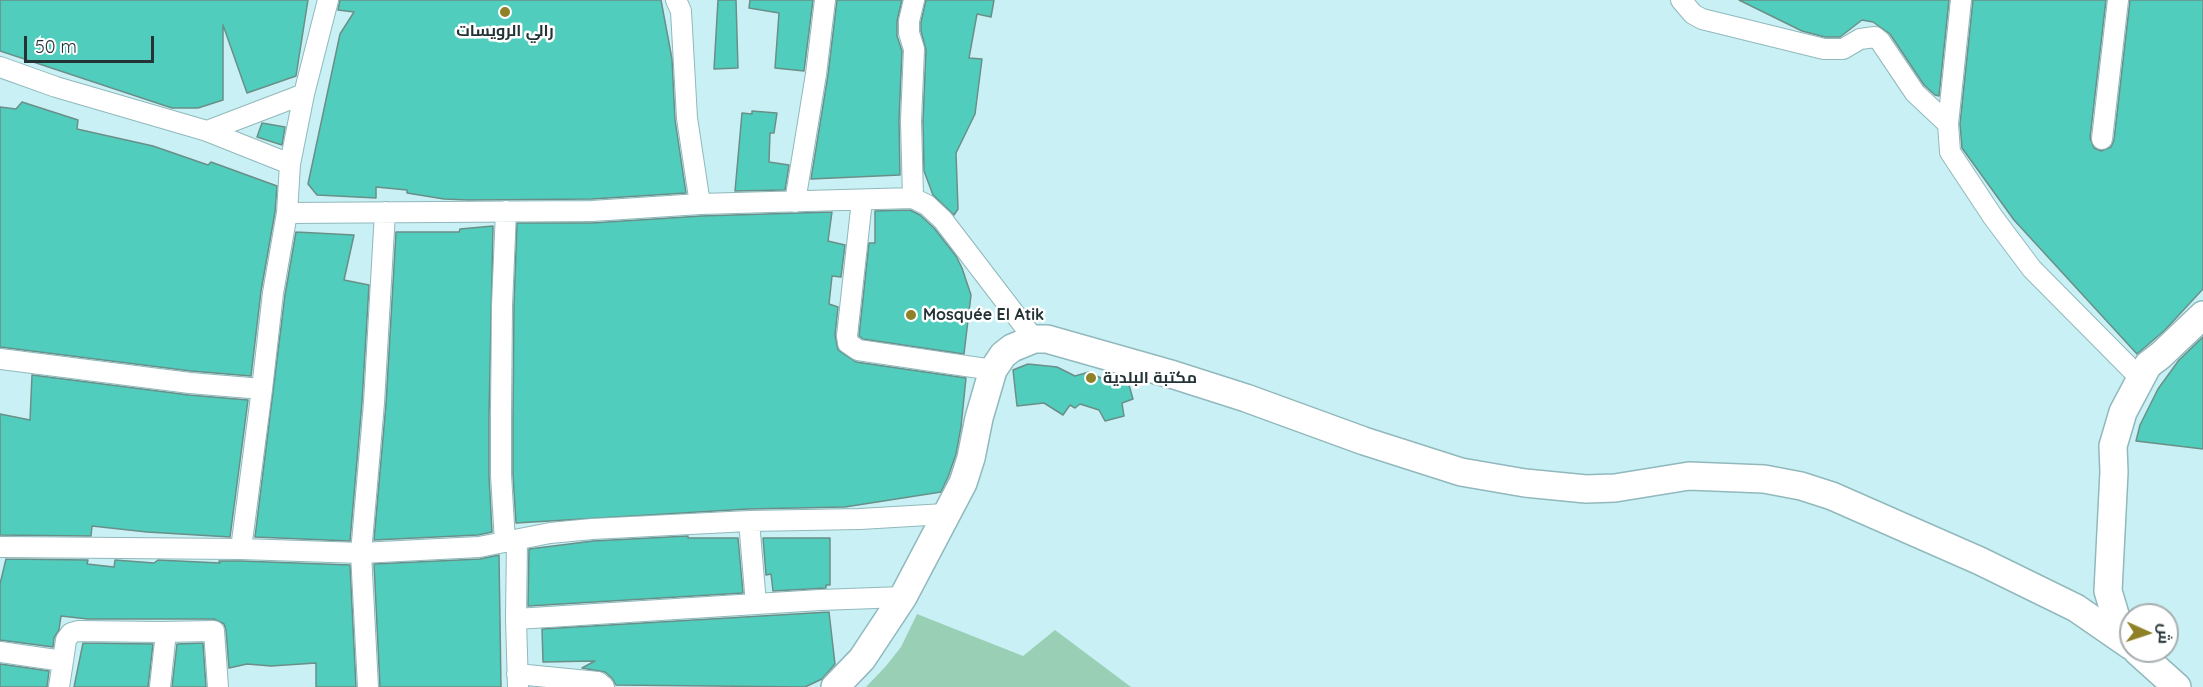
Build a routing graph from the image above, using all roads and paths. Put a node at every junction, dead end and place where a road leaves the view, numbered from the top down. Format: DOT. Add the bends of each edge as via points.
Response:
graph roads {
  1 [pos="328,0"];
  2 [pos="676,0"];
  3 [pos="825,0"];
  4 [pos="914,0"];
  5 [pos="1681,0"];
  6 [pos="1961,0"];
  7 [pos="2118,0"];
  8 [pos="0,67"];
  9 [pos="304,94"];
  10 [pos="1948,124"];
  11 [pos="207,130"];
  12 [pos="2102,139"];
  13 [pos="290,164"];
  14 [pos="913,198"];
  15 [pos="862,200"];
  16 [pos="795,202"];
  17 [pos="700,204"];
  18 [pos="506,211"];
  19 [pos="385,212"];
  20 [pos="287,213"];
  21 [pos="2203,315"];
  22 [pos="1034,339"];
  23 [pos="0,359"];
  24 [pos="993,370"];
  25 [pos="2140,379"];
  26 [pos="262,389"];
  27 [pos="945,514"];
  28 [pos="749,521"];
  29 [pos="511,541"];
  30 [pos="0,547"];
  31 [pos="241,549"];
  32 [pos="361,553"];
  33 [pos="2108,591"];
  34 [pos="903,597"];
  35 [pos="756,604"];
  36 [pos="2076,608"];
  37 [pos="2119,618"];
  38 [pos="516,619"];
  39 [pos="166,632"];
  40 [pos="2119,637"];
  41 [pos="0,652"];
  42 [pos="63,661"];
  43 [pos="2150,663"];
  44 [pos="518,681"];
  45 [pos="59,687"];
  46 [pos="160,687"];
  47 [pos="218,687"];
  48 [pos="368,687"];
  49 [pos="604,687"];
  50 [pos="836,687"];
  51 [pos="2177,687"];
  1 -- 9 [label="street"];
  2 -- 17 [label="street" via="681,11 687,118"];
  3 -- 16 [label="street"];
  4 -- 14 [label="street" via="909,21 914,49"];
  5 -- 10 [label="street" via="1702,18 1824,49 1843,49 1860,39 1875,37 1915,93"];
  6 -- 10 [label="street"];
  7 -- 12 [label="street"];
  8 -- 11 [label="street"];
  9 -- 11 [label="street"];
  9 -- 13 [label="street"];
  10 -- 25 [label="street" via="1950,152 1958,167 2032,269"];
  11 -- 13 [label="street"];
  13 -- 20 [label="street"];
  14 -- 15 [label="street"];
  14 -- 22 [label="street" via="943,220"];
  15 -- 16 [label="street"];
  15 -- 24 [label="street" via="848,343 858,350"];
  16 -- 17 [label="street"];
  17 -- 18 [label="street" via="592,212"];
  18 -- 19 [label="street"];
  18 -- 29 [label="street" via="501,475"];
  19 -- 20 [label="street"];
  19 -- 32 [label="street"];
  20 -- 26 [label="street"];
  21 -- 25 [label="street" via="2148,365"];
  22 -- 24 [label="street" via="1012,348"];
  22 -- 36 [label="street" via="1065,342 1174,375 1461,472 1586,489 1689,476 1764,479 1801,486 1832,495"];
  23 -- 26 [label="street"];
  24 -- 27 [label="street" via="966,475"];
  25 -- 33 [label="street" via="2123,411 2113,446"];
  26 -- 31 [label="street"];
  27 -- 28 [label="street"];
  27 -- 34 [label="street"];
  28 -- 29 [label="street" via="592,529"];
  28 -- 35 [label="street"];
  29 -- 32 [label="street" via="479,547"];
  29 -- 38 [label="street"];
  30 -- 31 [label="street"];
  31 -- 32 [label="street"];
  32 -- 48 [label="street"];
  33 -- 36 [label="street"];
  33 -- 37 [label="street"];
  34 -- 35 [label="street"];
  34 -- 50 [label="street" via="862,659"];
  35 -- 38 [label="street"];
  36 -- 40 [label="street"];
  38 -- 44 [label="street"];
  39 -- 42 [label="street" via="78,631 66,640"];
  39 -- 46 [label="street"];
  39 -- 47 [label="street" via="214,631"];
  41 -- 42 [label="street"];
  42 -- 45 [label="street"];
  43 -- 51 [label="street"];
  44 -- 49 [label="street" via="598,682"];
}
